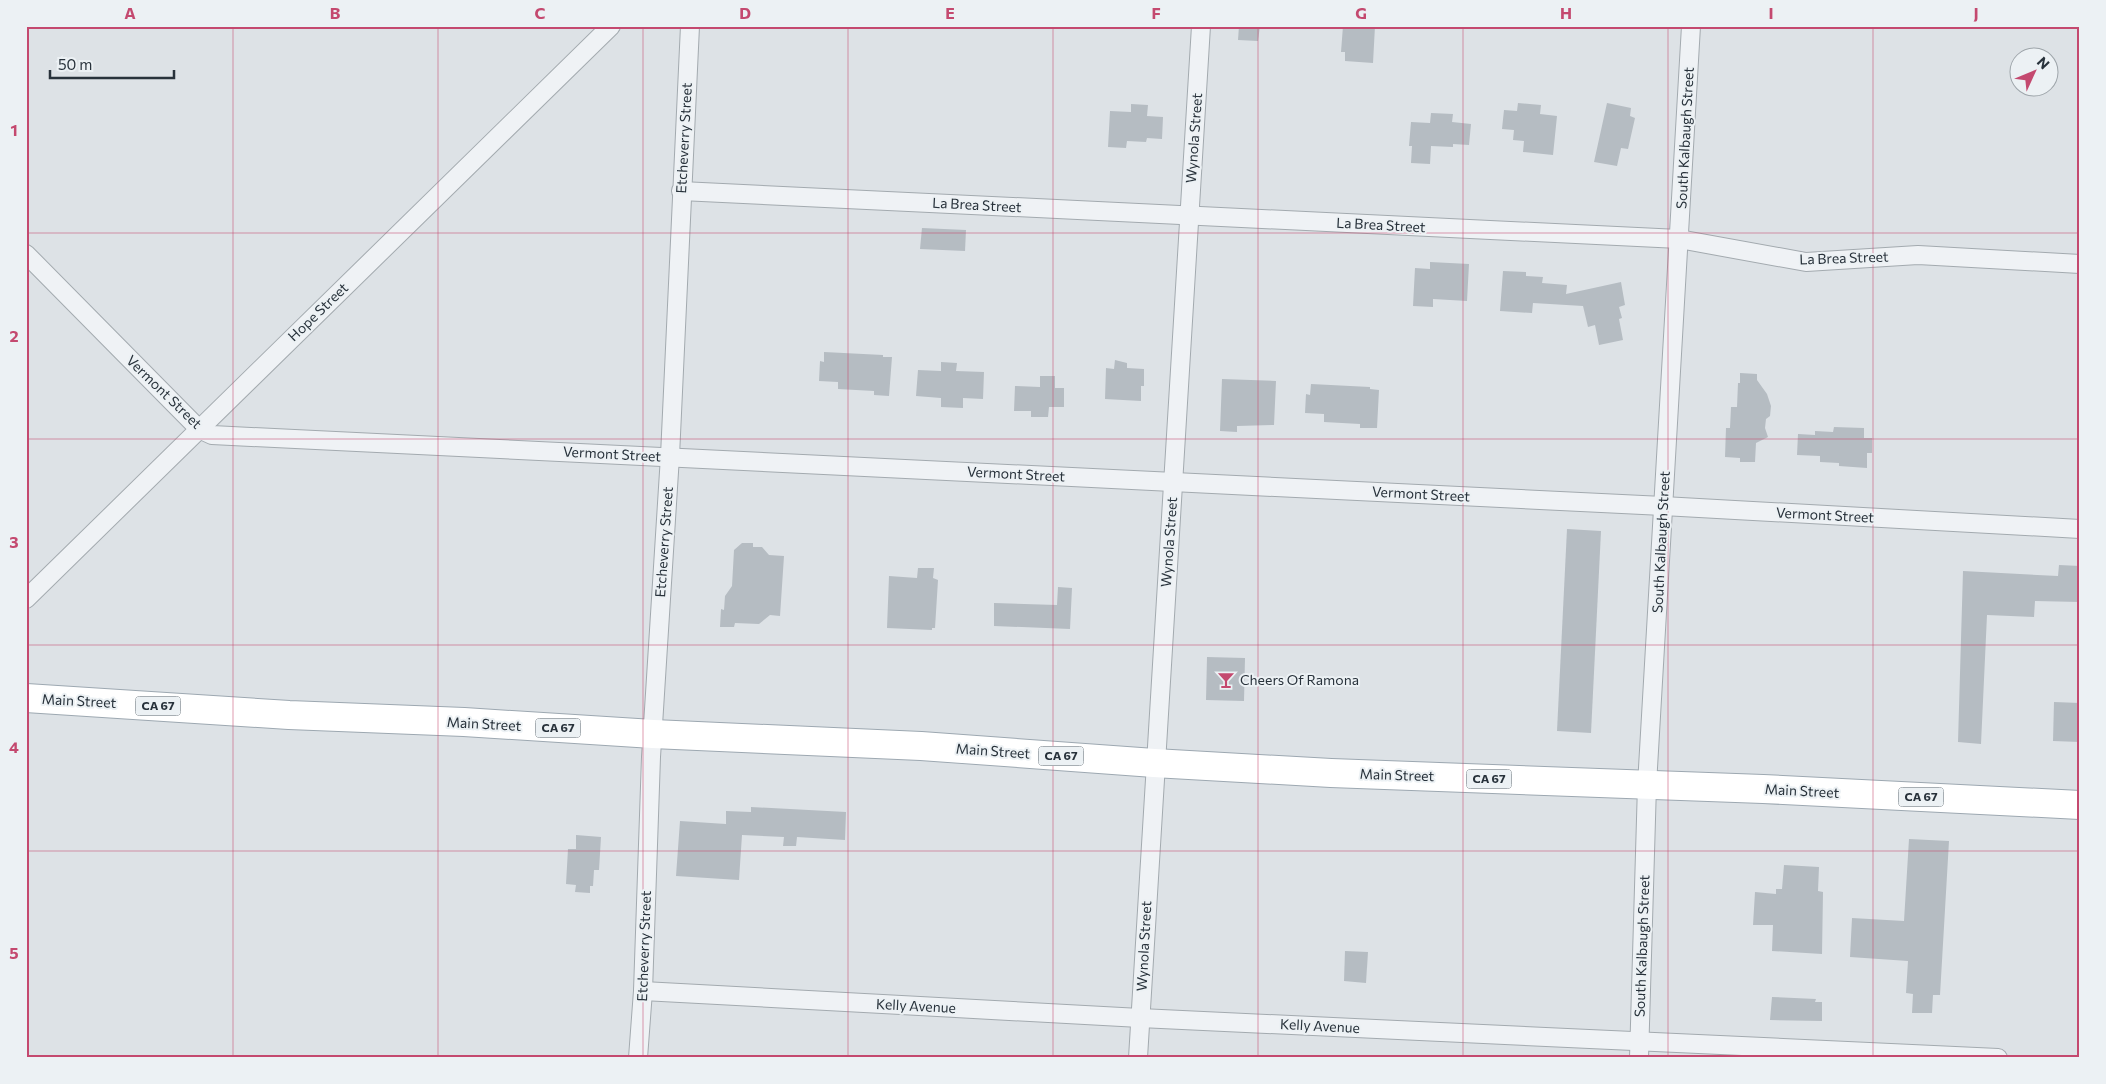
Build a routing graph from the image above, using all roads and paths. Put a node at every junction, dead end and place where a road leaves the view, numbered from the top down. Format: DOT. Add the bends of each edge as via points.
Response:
graph roads {
  1 [pos="611,26"];
  2 [pos="690,26"];
  3 [pos="1201,26"];
  4 [pos="1691,26"];
  5 [pos="681,191"];
  6 [pos="1189,215"];
  7 [pos="1679,239"];
  8 [pos="26,254"];
  9 [pos="2080,264"];
  10 [pos="199,428"];
  11 [pos="670,456"];
  12 [pos="1173,482"];
  13 [pos="1663,506"];
  14 [pos="2080,529"];
  15 [pos="26,600"];
  16 [pos="26,698"];
  17 [pos="653,734"];
  18 [pos="1154,763"];
  19 [pos="1648,785"];
  20 [pos="2080,805"];
  21 [pos="643,991"];
  22 [pos="1140,1018"];
  23 [pos="1639,1049"];
  24 [pos="638,1058"];
  25 [pos="1138,1058"];
  26 [pos="1998,1058"];
  1 -- 10 [label="street, Hope Street"];
  2 -- 5 [label="street, Etcheverry Street"];
  3 -- 6 [label="street, Wynola Street"];
  4 -- 7 [label="street, South Kalbaugh Street"];
  5 -- 6 [label="street, La Brea Street"];
  5 -- 11 [label="street, Etcheverry Street"];
  6 -- 7 [label="street, La Brea Street"];
  6 -- 12 [label="street, Wynola Street"];
  7 -- 9 [label="street, La Brea Street" via="1806,262 1918,255"];
  7 -- 13 [label="street, South Kalbaugh Street"];
  8 -- 10 [label="street, Vermont Street"];
  10 -- 11 [label="street, Vermont Street" via="212,435"];
  10 -- 15 [label="street, Hope Street"];
  11 -- 12 [label="street, Vermont Street"];
  11 -- 17 [label="street, Etcheverry Street"];
  12 -- 13 [label="street, Vermont Street"];
  12 -- 18 [label="street, Wynola Street"];
  13 -- 14 [label="street, Vermont Street"];
  13 -- 19 [label="street, South Kalbaugh Street"];
  16 -- 17 [label="main road, Main Street / CA 67" via="289,716 464,722"];
  17 -- 18 [label="main road, Main Street / CA 67" via="921,746"];
  17 -- 21 [label="street, Etcheverry Street"];
  18 -- 19 [label="main road, Main Street / CA 67"];
  18 -- 22 [label="street, Wynola Street"];
  19 -- 20 [label="main road, Main Street / CA 67"];
  19 -- 23 [label="street, South Kalbaugh Street"];
  21 -- 22 [label="street, Kelly Avenue"];
  21 -- 24 [label="street, Etcheverry Street"];
  22 -- 23 [label="street, Kelly Avenue"];
  22 -- 25 [label="street, Wynola Street"];
  23 -- 26 [label="street, Kelly Avenue"];
}
